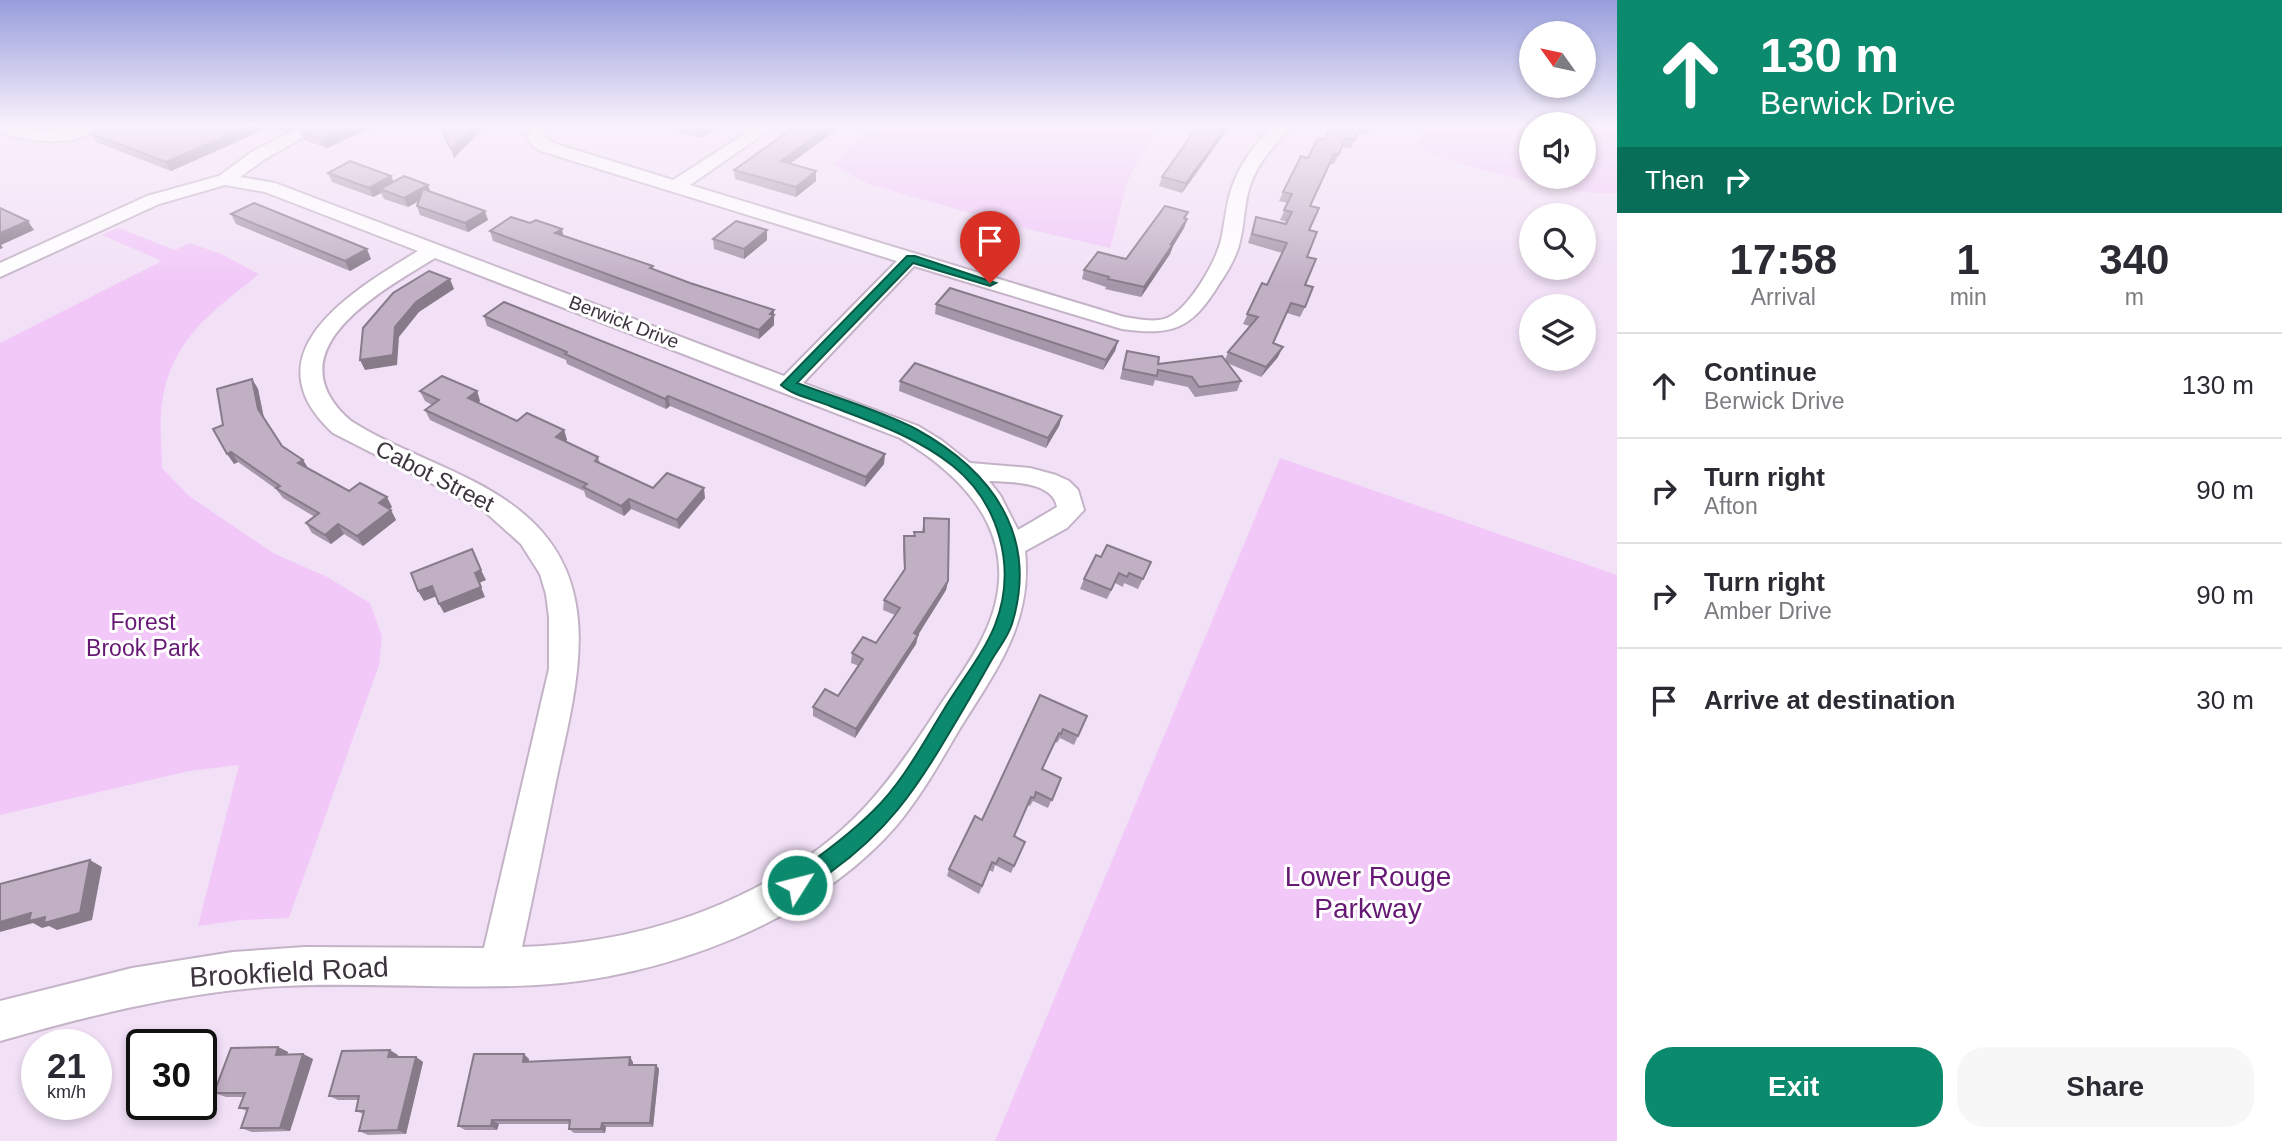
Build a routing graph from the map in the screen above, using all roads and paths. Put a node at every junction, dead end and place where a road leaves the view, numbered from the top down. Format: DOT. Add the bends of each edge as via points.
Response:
graph roads {
  1 [pos="654,179"];
  2 [pos="686,179"];
  3 [pos="1244,179"];
  4 [pos="225,180"];
  5 [pos="676,186"];
  6 [pos="434,250"];
  7 [pos="911,258"];
  8 [pos="0,271"];
  9 [pos="1192,312"];
  10 [pos="1122,323"];
  11 [pos="788,385"];
  12 [pos="966,471"];
  13 [pos="1010,547"];
  14 [pos="499,967"];
  15 [pos="0,1021"];
  1 -- 5 [label="street"];
  2 -- 5 [label="street"];
  3 -- 9 [label="street" via="1228,250"];
  4 -- 6 [label="street, Berwick Drive" via="269,187"];
  4 -- 8 [label="street" via="153,200"];
  5 -- 7 [label="street"];
  6 -- 11 [label="street, Berwick Drive"];
  6 -- 14 [label="street, Cabot Street" via="364,294 337,317 315,349 311,384 320,405 342,427 512,517 542,551 561,594 566,629 564,669"];
  7 -- 10 [label="street"];
  7 -- 11 [label="street"];
  9 -- 10 [label="street" via="1160,326"];
  9 -- 10 [label="street" via="1189,335 1177,342 1159,340"];
  11 -- 12 [label="street, Berwick Drive" via="909,432"];
  12 -- 13 [label="street, Berwick Drive" via="996,509"];
  12 -- 13 [label="street" via="1045,478 1072,499 1071,510 1059,521"];
  13 -- 14 [label="street, Brookfield Road" via="1013,589 993,646 917,771 882,816 844,850 753,910 688,935 575,963"];
  14 -- 15 [label="street, Brookfield Road" via="272,968 205,973"];
}
